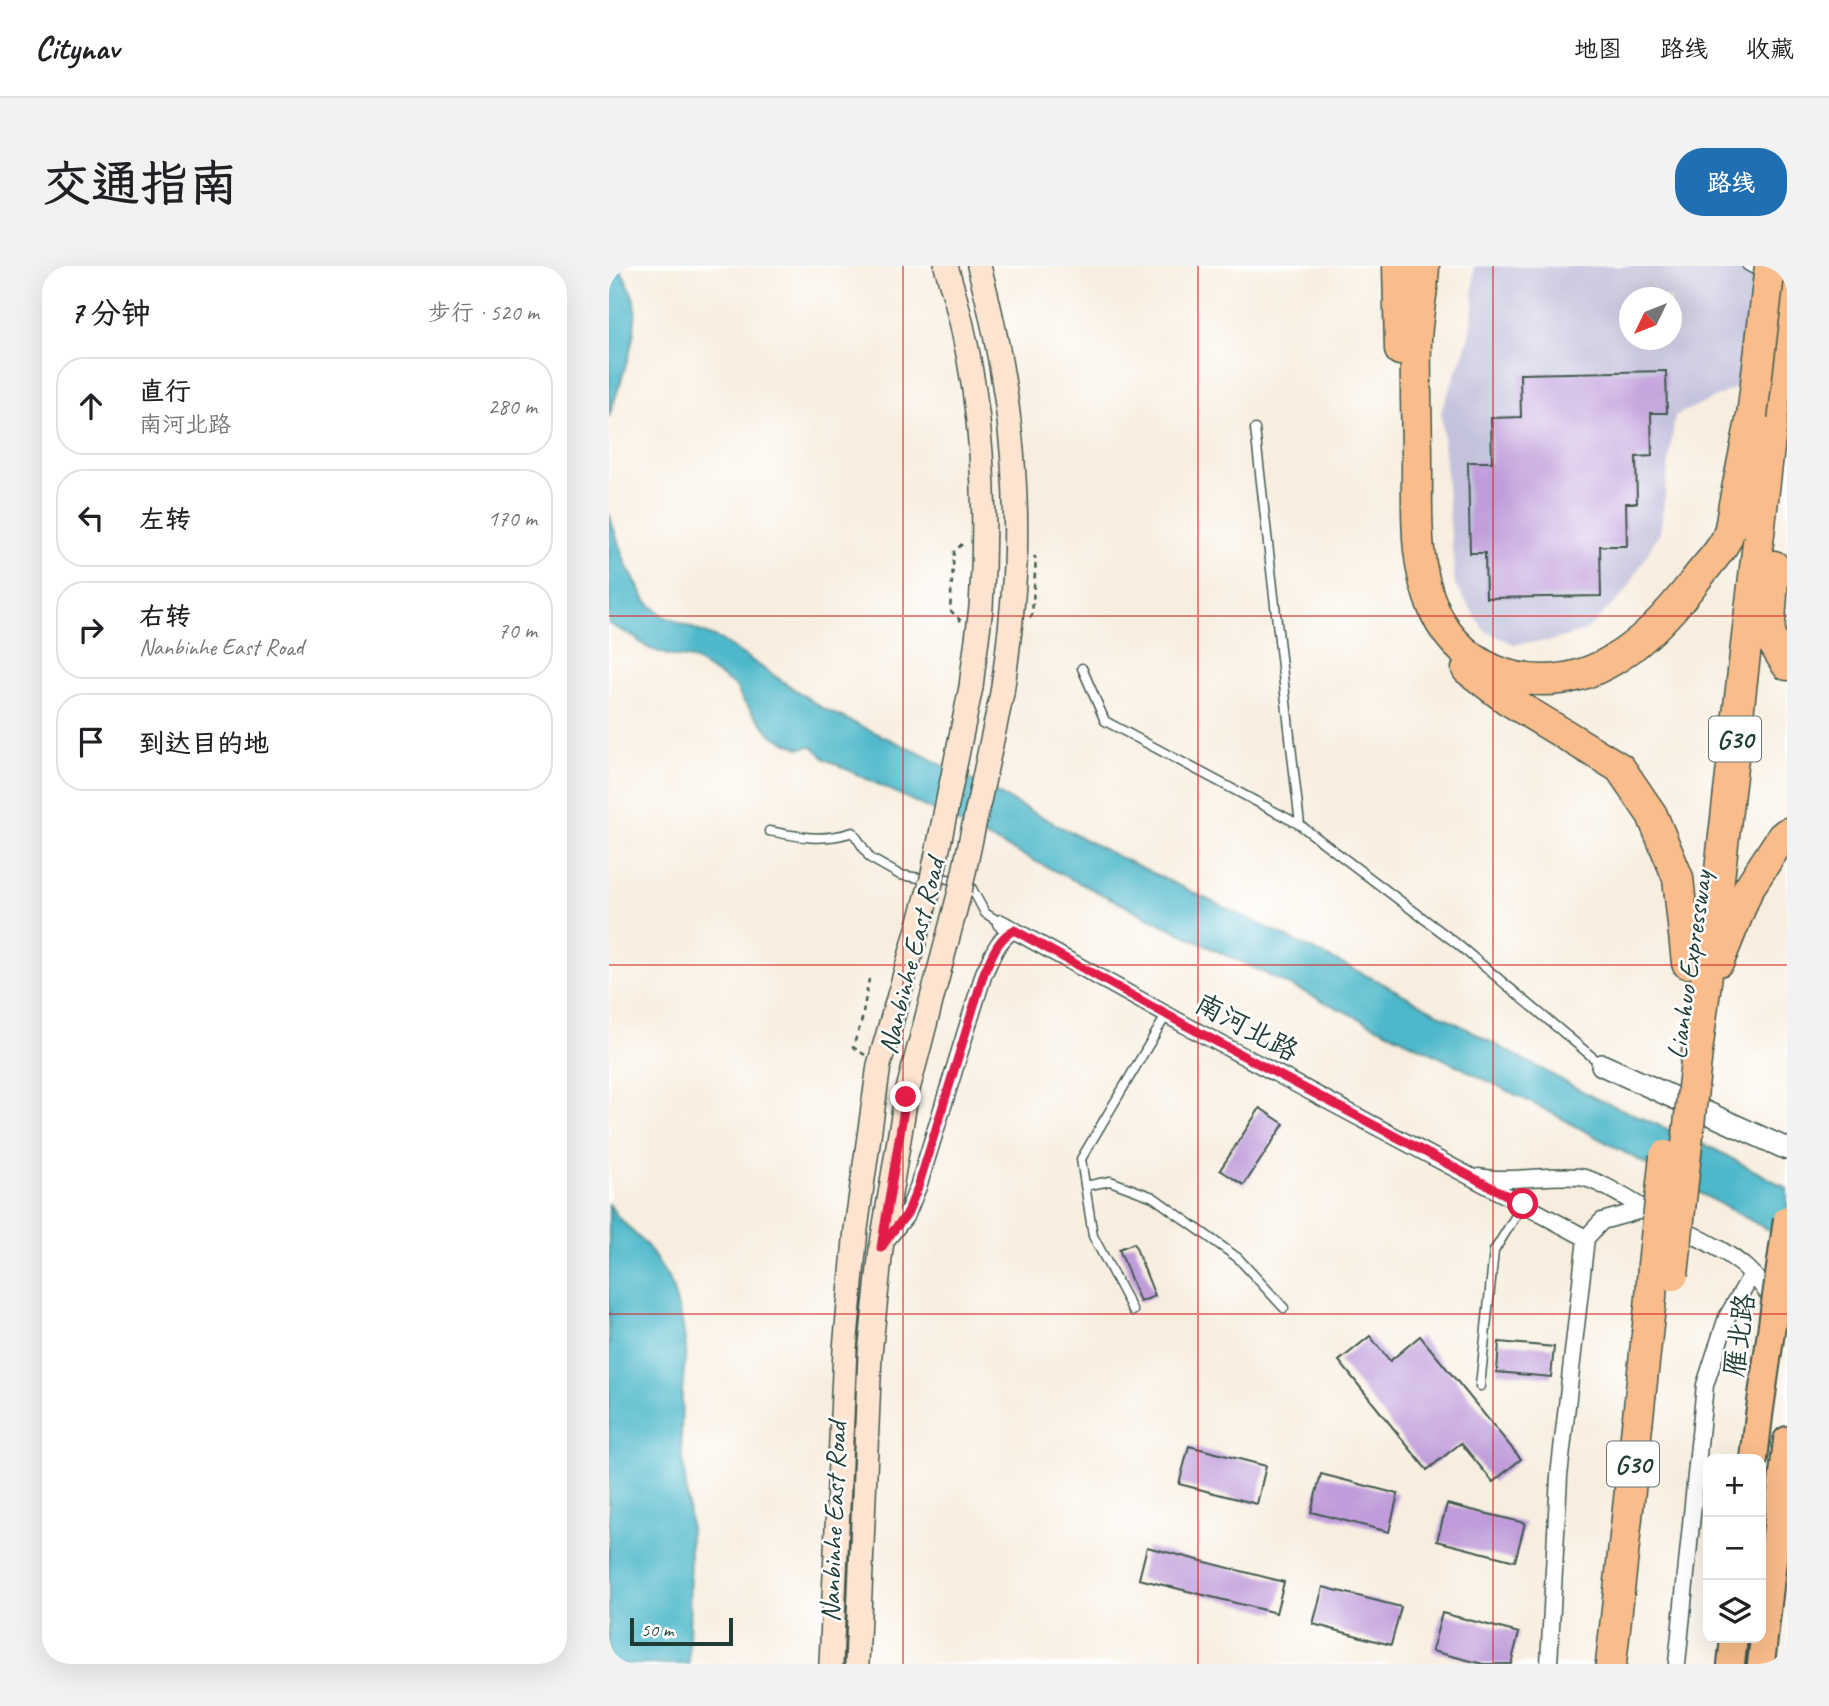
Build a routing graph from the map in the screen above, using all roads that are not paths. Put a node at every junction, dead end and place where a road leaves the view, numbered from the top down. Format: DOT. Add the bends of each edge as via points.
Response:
graph roads {
  1 [pos="946,266"];
  2 [pos="979,266"];
  3 [pos="1398,266"];
  4 [pos="1425,266"];
  5 [pos="1747,266"];
  6 [pos="1770,266"];
  7 [pos="1787,291"];
  8 [pos="1787,367"];
  9 [pos="1769,420"];
  10 [pos="1255,429"];
  11 [pos="1787,665"];
  12 [pos="1082,668"];
  13 [pos="1300,825"];
  14 [pos="769,831"];
  15 [pos="1787,833"];
  16 [pos="1007,927"];
  17 [pos="1687,963"];
  18 [pos="1703,1004"];
  19 [pos="1167,1014"];
  20 [pos="1686,1056"];
  21 [pos="1602,1065"];
  22 [pos="1787,1149"];
  23 [pos="1469,1175"];
  24 [pos="1086,1186"];
  25 [pos="1523,1204"];
  26 [pos="1645,1209"];
  27 [pos="1787,1219"];
  28 [pos="1586,1238"];
  29 [pos="881,1248"];
  30 [pos="1663,1270"];
  31 [pos="1752,1274"];
  32 [pos="1284,1308"];
  33 [pos="1133,1311"];
  34 [pos="1787,1321"];
  35 [pos="1480,1386"];
  36 [pos="1787,1440"];
  37 [pos="1755,1454"];
  38 [pos="1733,1643"];
  39 [pos="831,1664"];
  40 [pos="857,1664"];
  41 [pos="1549,1664"];
  42 [pos="1611,1664"];
  43 [pos="1629,1664"];
  44 [pos="1677,1664"];
  45 [pos="1731,1664"];
  46 [pos="1761,1664"];
  1 -- 39 [label="main road, Nanbinhe East Road, bridge" via="974,397 982,470 982,586 971,687 931,883 879,1065 856,1229 845,1349"];
  2 -- 29 [label="main road, Nanbinhe East Road, bridge" via="1006,393 1014,480 1011,620 1002,693 960,891 906,1097"];
  3 -- 17 [label="highway" via="1403,530 1413,603 1469,671 1620,768 1652,815 1678,878"];
  4 -- 9 [label="highway" via="1416,337 1419,553 1424,583 1450,638 1488,668 1519,678 1552,681 1588,673 1620,657 1649,634 1727,539"];
  5 -- 7 [label="lane"];
  6 -- 9 [label="highway, Lianhuo Expressway / G30, bridge"];
  7 -- 9 [label="highway, Lianhuo Expressway / G30"];
  8 -- 9 [label="highway"];
  9 -- 11 [label="highway" via="1769,636"];
  9 -- 17 [label="highway, Lianhuo Expressway / G30" via="1733,683"];
  9 -- 18 [label="highway, Lianhuo Expressway / G30"];
  10 -- 13 [label="lane"];
  12 -- 13 [label="lane" via="1105,721"];
  13 -- 21 [label="lane" via="1456,943"];
  14 -- 16 [label="lane" via="835,838 853,832 870,858 900,875 940,877 970,885 985,914"];
  15 -- 18 [label="highway" via="1748,889"];
  16 -- 19 [label="street, 南河北路"];
  16 -- 29 [label="street" via="984,973 907,1214"];
  17 -- 20 [label="highway, Lianhuo Expressway / G30"];
  18 -- 20 [label="highway, Lianhuo Expressway / G30"];
  19 -- 23 [label="street, 南河北路"];
  19 -- 24 [label="lane" via="1081,1159"];
  20 -- 30 [label="highway, Lianhuo Expressway / G30, bridge"];
  21 -- 22 [label="street"];
  23 -- 25 [label="street, 南河北路"];
  23 -- 26 [label="street, 南河北路" via="1581,1177"];
  24 -- 32 [label="lane" via="1110,1181 1153,1197 1238,1258"];
  24 -- 33 [label="lane" via="1093,1236"];
  25 -- 28 [label="street, 南河北路"];
  25 -- 35 [label="lane" via="1494,1251"];
  26 -- 28 [label="street" via="1602,1221"];
  26 -- 31 [label="street, 南河北路"];
  27 -- 37 [label="highway, 雁北路, bridge"];
  28 -- 41 [label="street" via="1559,1476"];
  29 -- 40 [label="main road, Nanbinhe East Road" via="870,1354"];
  30 -- 42 [label="highway, Lianhuo Expressway / G30" via="1650,1312"];
  30 -- 43 [label="highway, Lianhuo Expressway / G30"];
  31 -- 34 [label="street, 南河北路"];
  31 -- 44 [label="street" via="1727,1317 1705,1385"];
  36 -- 46 [label="highway"];
  38 -- 45 [label="highway"];
}
